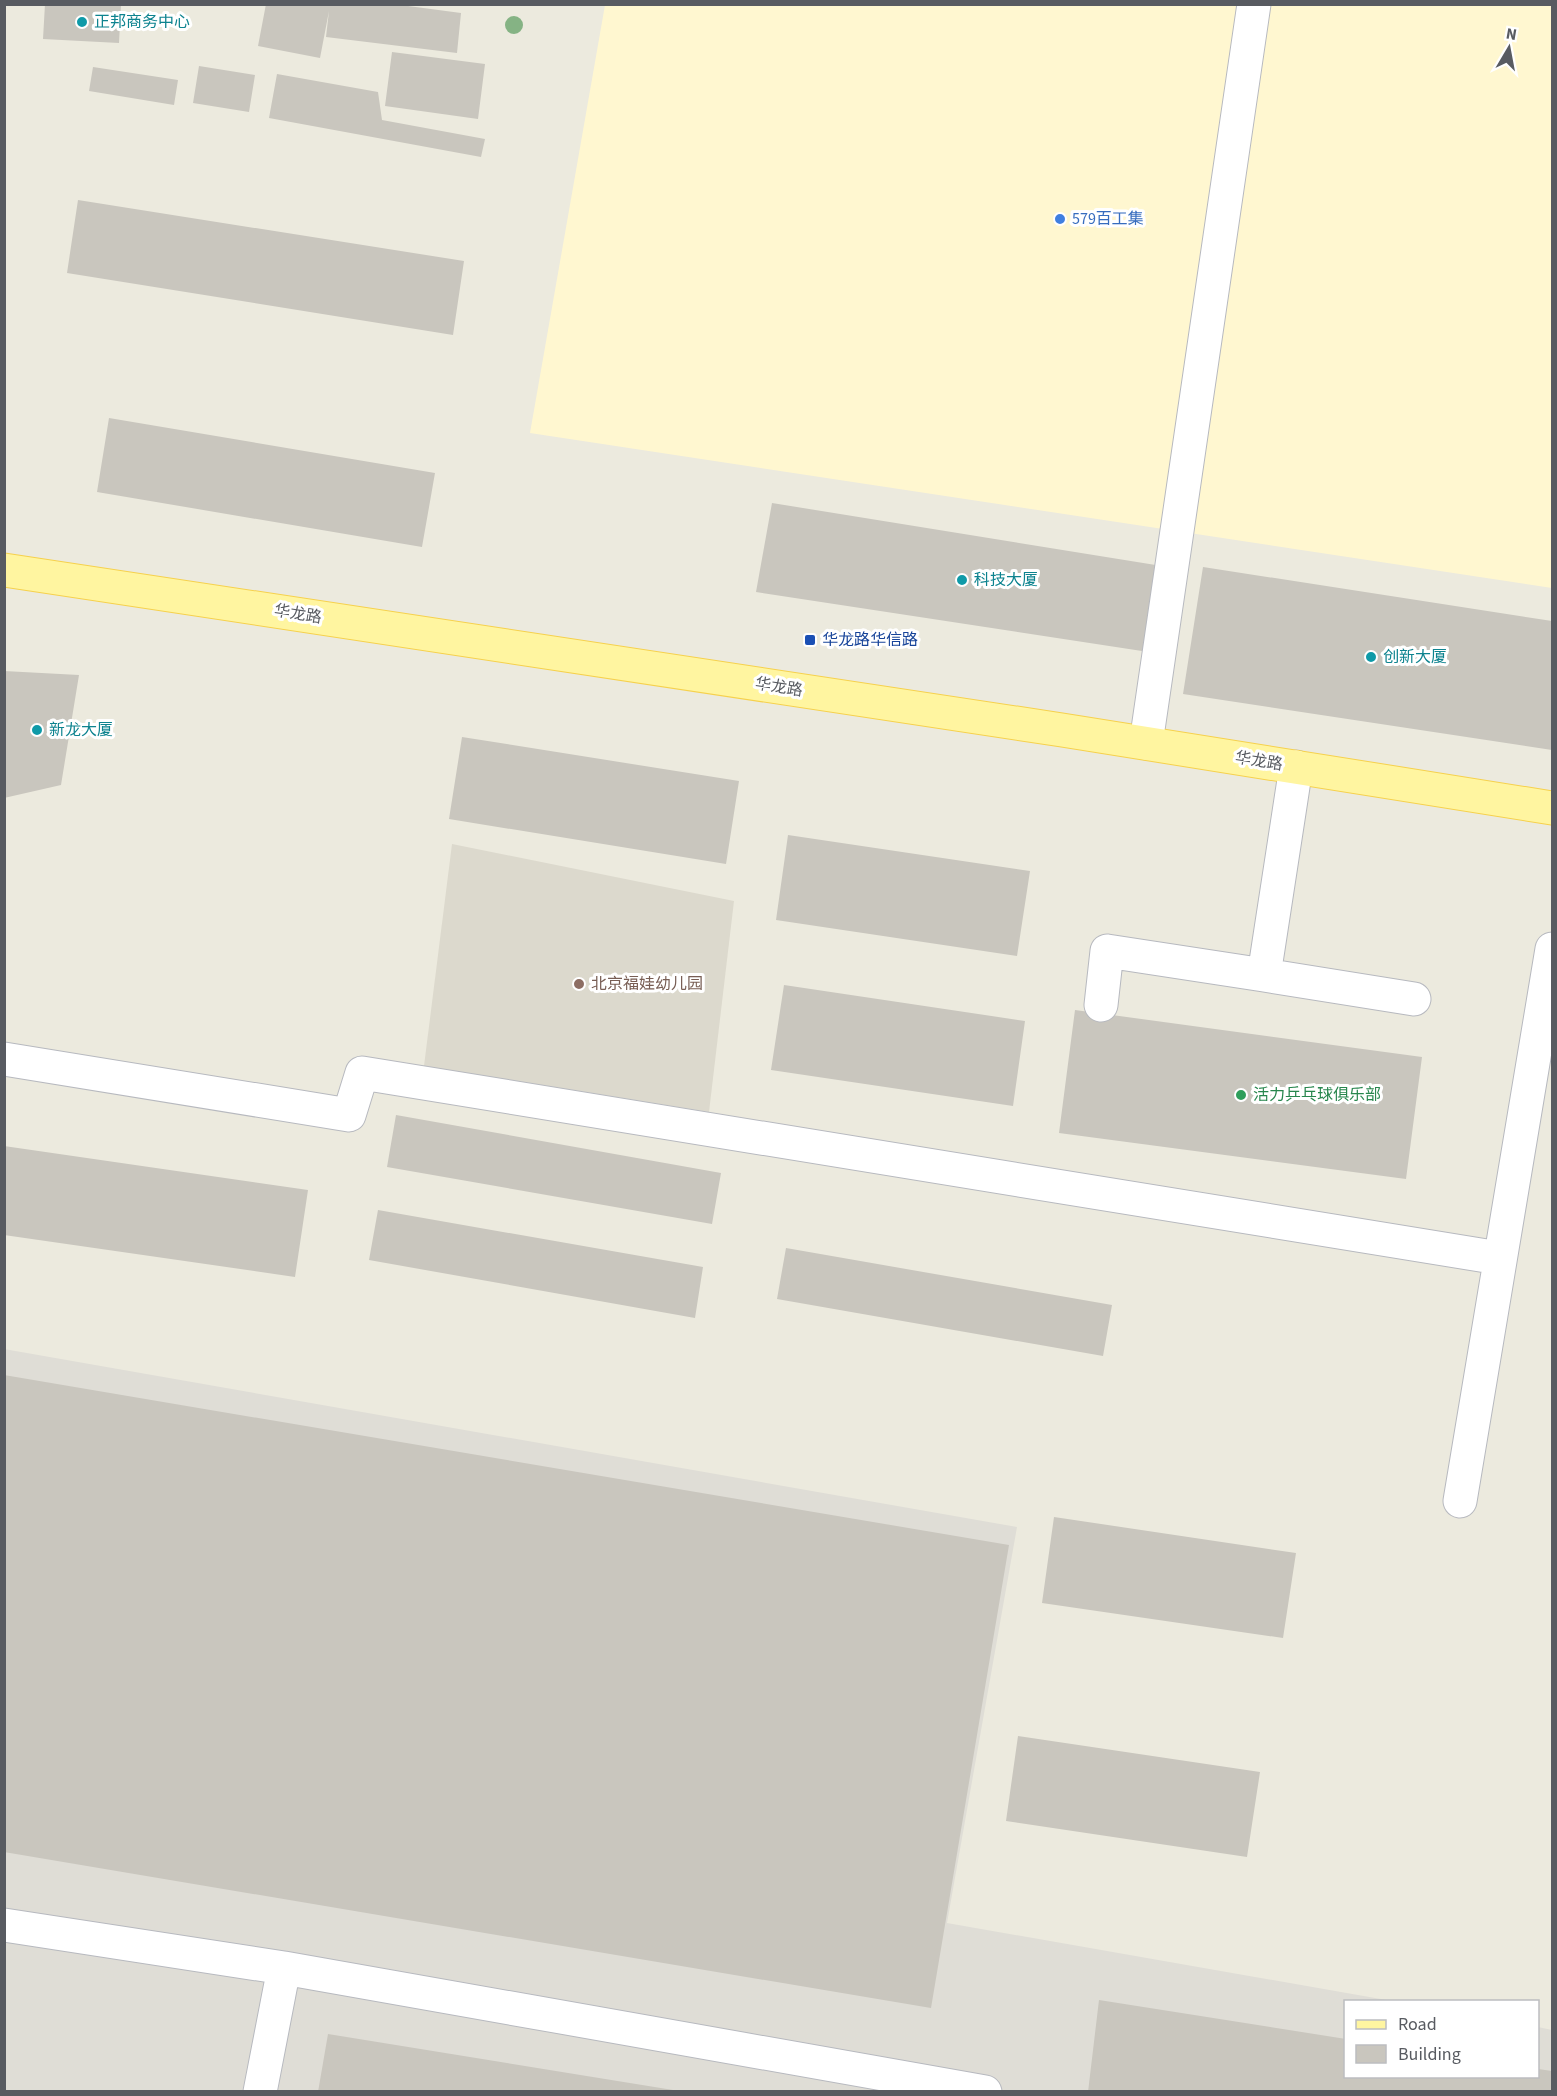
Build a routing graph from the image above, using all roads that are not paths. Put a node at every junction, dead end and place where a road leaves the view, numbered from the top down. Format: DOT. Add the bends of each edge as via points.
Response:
graph roads {
  1 [pos="1254,4"];
  2 [pos="4,570"];
  3 [pos="1146,743"];
  4 [pos="1296,767"];
  5 [pos="1552,808"];
  6 [pos="1552,949"];
  7 [pos="1264,975"];
  8 [pos="1414,999"];
  9 [pos="1101,1005"];
  10 [pos="4,1059"];
  11 [pos="1499,1258"];
  12 [pos="1460,1501"];
  13 [pos="4,1925"];
  14 [pos="284,1968"];
  15 [pos="260,2091"];
  16 [pos="985,2091"];
  1 -- 3 [label="street"];
  2 -- 3 [label="main road, 华龙路"];
  3 -- 4 [label="main road, 华龙路"];
  4 -- 5 [label="main road, 华龙路"];
  4 -- 7 [label="street"];
  6 -- 11 [label="street"];
  7 -- 8 [label="street"];
  7 -- 9 [label="street" via="1107,951"];
  10 -- 11 [label="street" via="349,1115 362,1073"];
  11 -- 12 [label="street"];
  13 -- 14 [label="street"];
  14 -- 15 [label="street"];
  14 -- 16 [label="street"];
}
